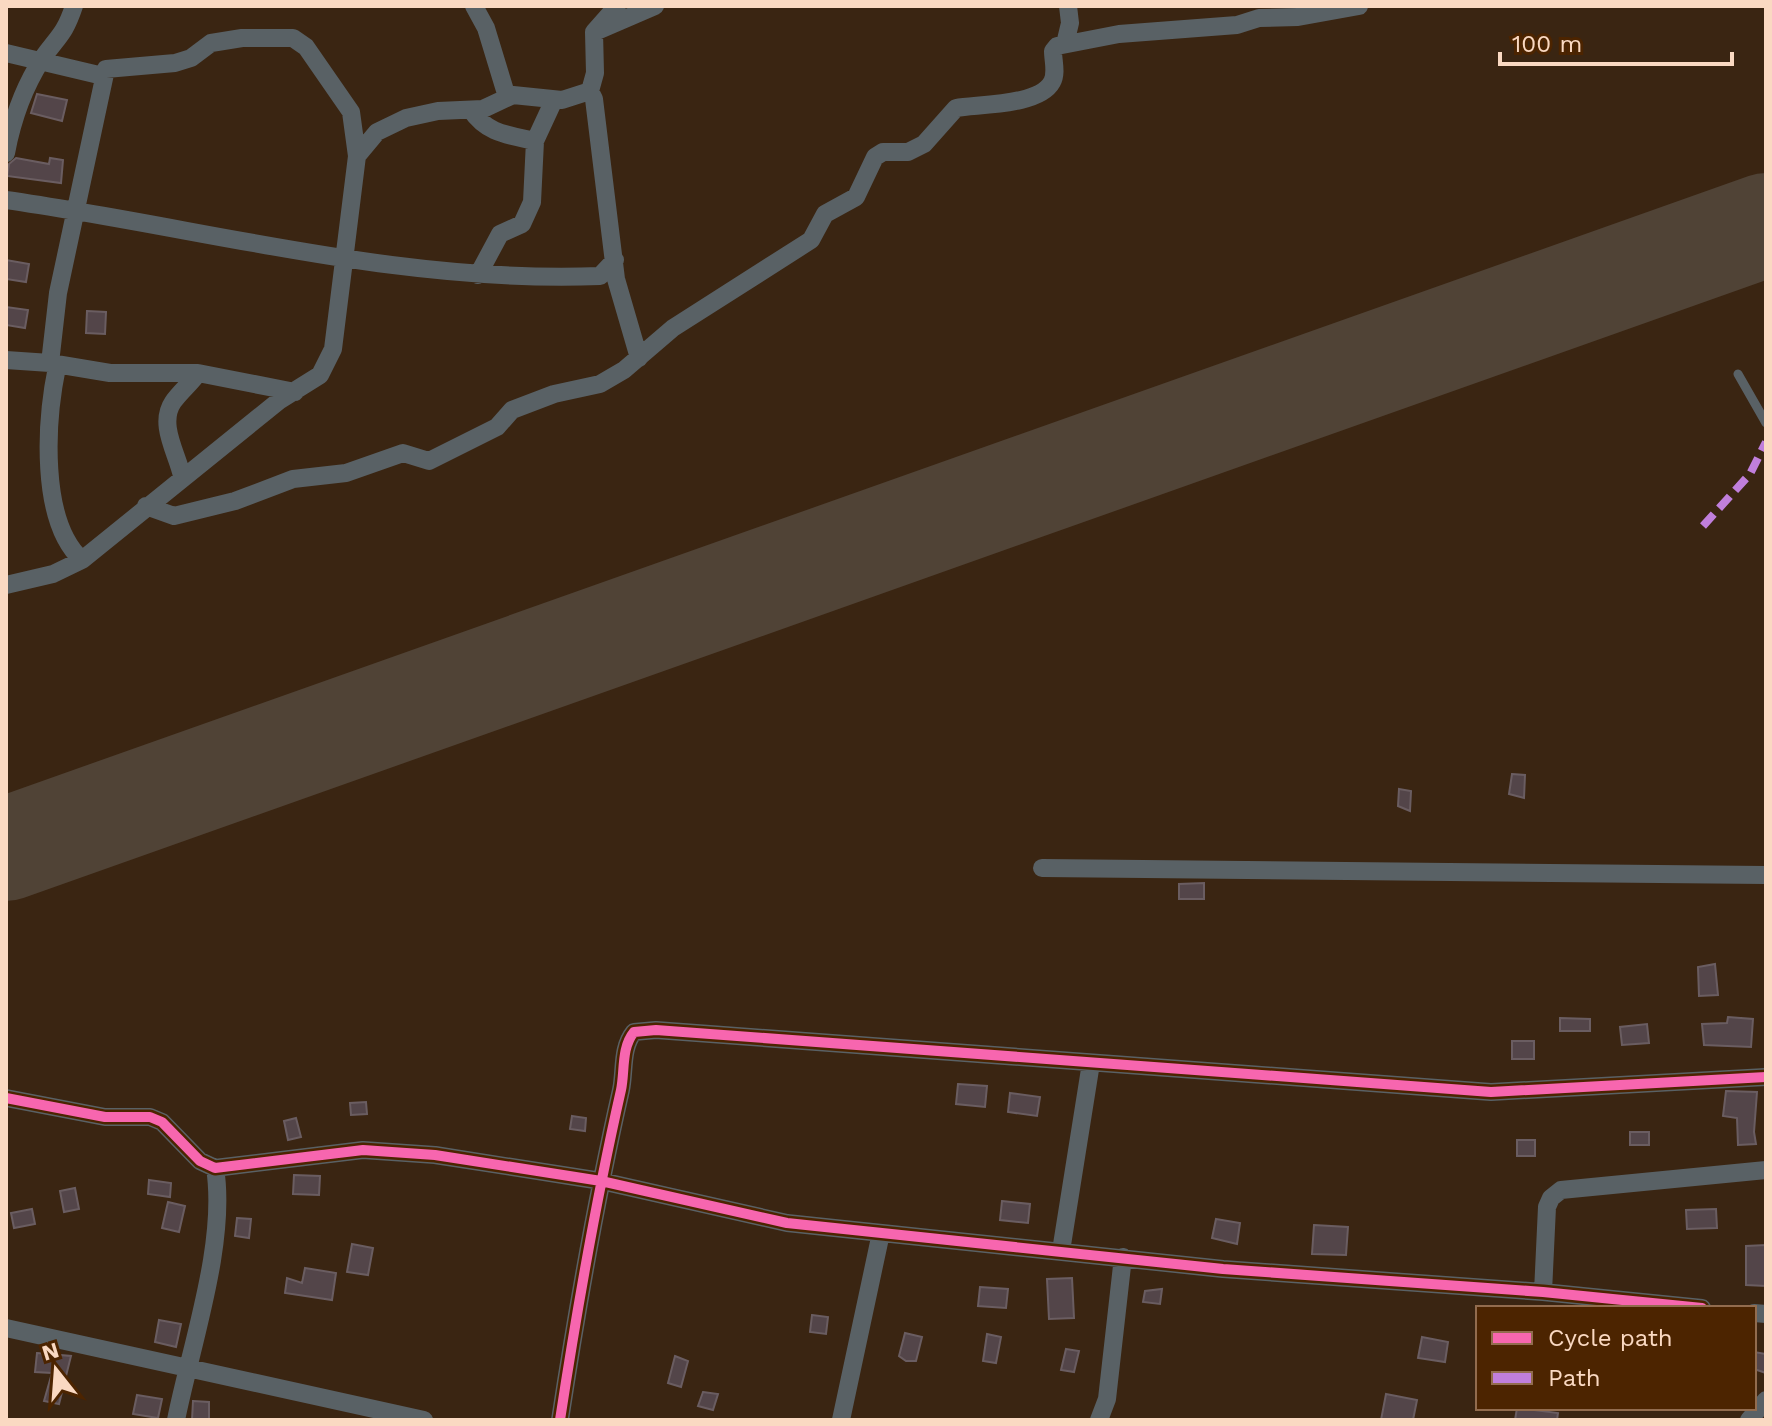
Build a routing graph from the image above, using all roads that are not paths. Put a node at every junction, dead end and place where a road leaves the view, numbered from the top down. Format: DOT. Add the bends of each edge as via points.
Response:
graph roads {
  1 [pos="74,6"];
  2 [pos="474,6"];
  3 [pos="617,6"];
  4 [pos="655,6"];
  5 [pos="1068,6"];
  6 [pos="1359,6"];
  7 [pos="1317,10"];
  8 [pos="594,32"];
  9 [pos="1065,44"];
  10 [pos="6,53"];
  11 [pos="41,61"];
  12 [pos="103,76"];
  13 [pos="590,91"];
  14 [pos="507,97"];
  15 [pos="554,100"];
  16 [pos="471,110"];
  17 [pos="535,141"];
  18 [pos="6,153"];
  19 [pos="357,156"];
  20 [pos="6,200"];
  21 [pos="75,210"];
  22 [pos="346,256"];
  23 [pos="478,275"];
  24 [pos="608,278"];
  25 [pos="639,358"];
  26 [pos="6,360"];
  27 [pos="54,365"];
  28 [pos="198,373"];
  29 [pos="1738,374"];
  30 [pos="295,392"];
  31 [pos="1766,423"];
  32 [pos="182,476"];
  33 [pos="146,506"];
  34 [pos="82,560"];
  35 [pos="6,585"];
  36 [pos="1042,868"];
  37 [pos="1766,875"];
  38 [pos="1091,1063"];
  39 [pos="1766,1077"];
  40 [pos="6,1098"];
  41 [pos="215,1168"];
  42 [pos="1766,1170"];
  43 [pos="601,1181"];
  44 [pos="881,1233"];
  45 [pos="1061,1251"];
  46 [pos="1123,1257"];
  47 [pos="1543,1292"];
  48 [pos="1682,1306"];
  49 [pos="6,1328"];
  50 [pos="187,1366"];
  51 [pos="1766,1400"];
  52 [pos="176,1420"];
  53 [pos="424,1420"];
  54 [pos="560,1420"];
  55 [pos="841,1420"];
  56 [pos="1099,1420"];
  57 [pos="1749,1420"];
  1 -- 11 [label="street" via="62,38"];
  2 -- 14 [label="street"];
  3 -- 8 [label="street"];
  4 -- 8 [label="street"];
  5 -- 9 [label="street"];
  6 -- 7 [label="street"];
  7 -- 9 [label="street" via="1237,25 1119,34"];
  8 -- 13 [label="street"];
  9 -- 25 [label="street" via="1053,51 1049,87 1003,105 956,108 924,144 875,157 856,197 832,208 811,240 673,328"];
  10 -- 11 [label="street"];
  11 -- 12 [label="street"];
  11 -- 18 [label="street" via="14,120"];
  12 -- 19 [label="street" via="114,67 175,63 211,43 293,38 306,47 351,112"];
  12 -- 21 [label="street"];
  13 -- 15 [label="street"];
  13 -- 24 [label="street" via="615,260"];
  14 -- 15 [label="street"];
  14 -- 16 [label="street"];
  15 -- 17 [label="street"];
  16 -- 17 [label="street" via="496,133"];
  16 -- 19 [label="street" via="423,113 390,124"];
  17 -- 23 [label="street" via="532,202 522,224 500,234"];
  19 -- 22 [label="street"];
  20 -- 21 [label="street"];
  21 -- 22 [label="street"];
  21 -- 27 [label="street" via="58,293"];
  22 -- 23 [label="street"];
  22 -- 30 [label="street" via="329,364"];
  23 -- 24 [label="street"];
  24 -- 25 [label="street"];
  25 -- 33 [label="street" via="600,384 512,410 497,427 429,461 403,453 346,473 293,479 174,516"];
  26 -- 27 [label="street"];
  27 -- 28 [label="street" via="110,373"];
  27 -- 34 [label="street" via="49,454 53,496 67,546"];
  28 -- 30 [label="street"];
  28 -- 32 [label="street" via="167,416"];
  29 -- 31 [label="lane"];
  30 -- 32 [label="street"];
  32 -- 33 [label="street"];
  33 -- 34 [label="street"];
  34 -- 35 [label="street" via="53,574"];
  36 -- 37 [label="street"];
  38 -- 39 [label="street" via="1491,1092"];
  38 -- 43 [label="street" via="634,1032 626,1046"];
  38 -- 45 [label="street"];
  40 -- 41 [label="street" via="105,1117 150,1117"];
  41 -- 43 [label="street" via="363,1150 435,1155"];
  41 -- 50 [label="street" via="218,1214"];
  42 -- 47 [label="street" via="1561,1190 1547,1207"];
  43 -- 44 [label="street" via="787,1223"];
  43 -- 54 [label="street"];
  44 -- 45 [label="street"];
  44 -- 55 [label="street"];
  45 -- 46 [label="street"];
  46 -- 47 [label="street" via="1238,1271"];
  46 -- 56 [label="street" via="1107,1399"];
  47 -- 48 [label="street"];
  49 -- 50 [label="street"];
  50 -- 52 [label="street"];
  50 -- 53 [label="street"];
  51 -- 57 [label="street"];
}
